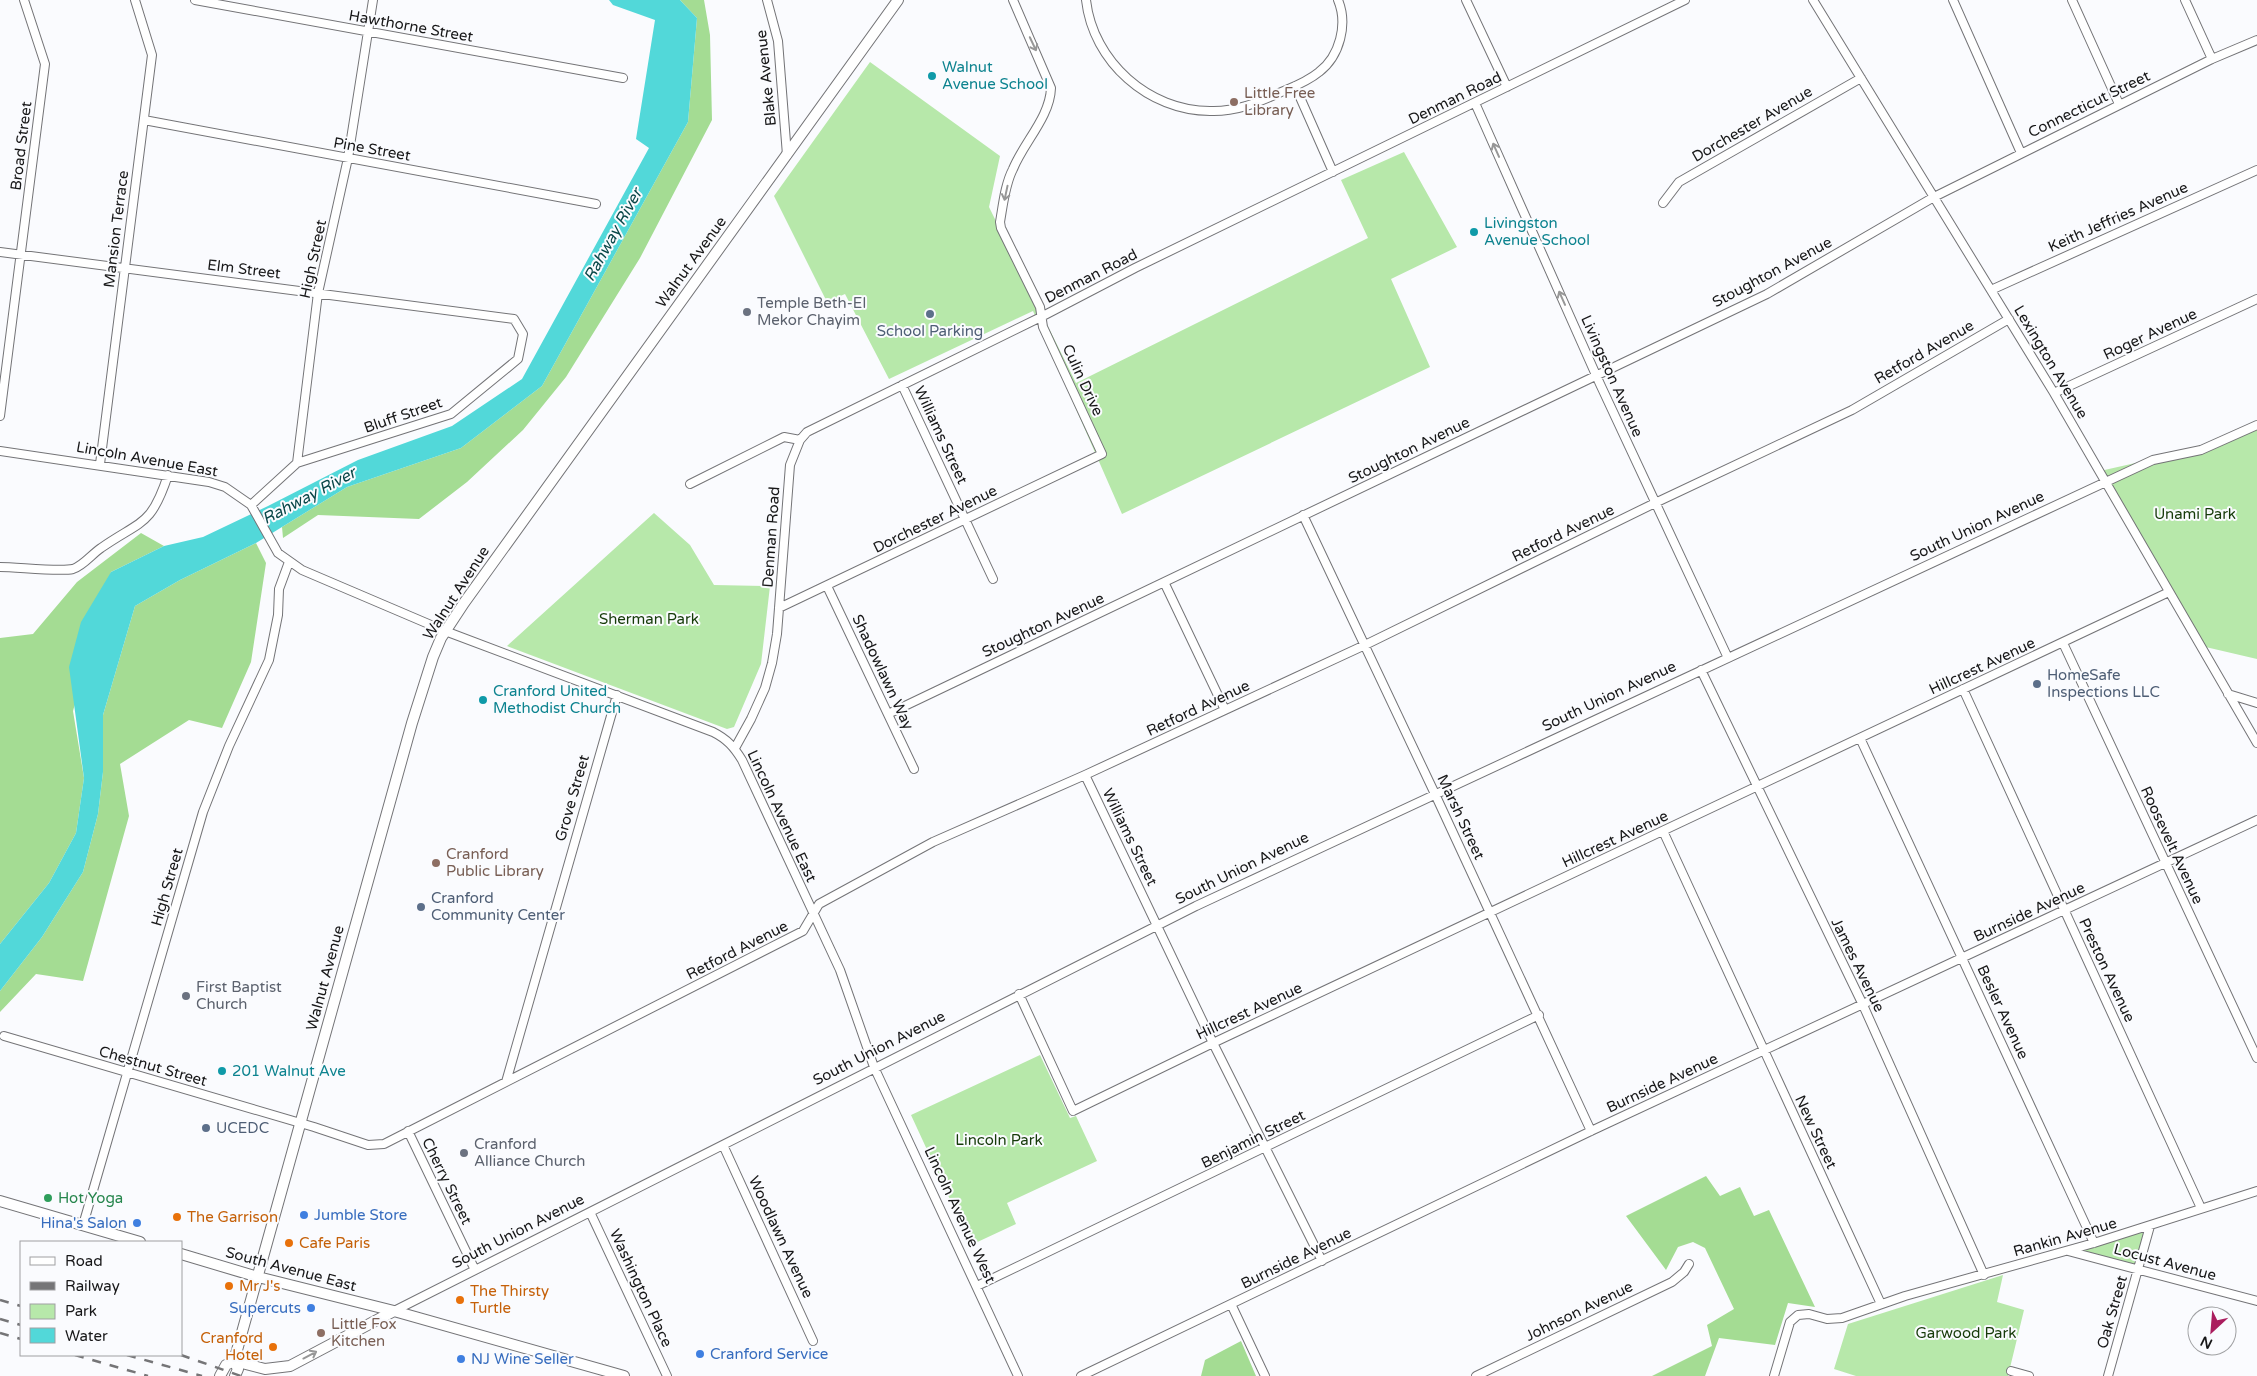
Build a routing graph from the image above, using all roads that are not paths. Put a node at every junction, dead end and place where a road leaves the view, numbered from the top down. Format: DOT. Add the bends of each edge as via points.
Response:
graph roads {
  1 [pos="24,0"];
  2 [pos="135,0"];
  3 [pos="195,0"];
  4 [pos="373,0"];
  5 [pos="767,0"];
  6 [pos="898,0"];
  7 [pos="1013,0"];
  8 [pos="1086,0"];
  9 [pos="1338,0"];
  10 [pos="1466,0"];
  11 [pos="1685,0"];
  12 [pos="1813,0"];
  13 [pos="1953,0"];
  14 [pos="2072,0"];
  15 [pos="2185,0"];
  16 [pos="367,32"];
  17 [pos="2257,40"];
  18 [pos="2212,59"];
  19 [pos="623,78"];
  20 [pos="1861,78"];
  21 [pos="1295,86"];
  22 [pos="1508,87"];
  23 [pos="1475,103"];
  24 [pos="2119,104"];
  25 [pos="144,120"];
  26 [pos="2021,153"];
  27 [pos="786,155"];
  28 [pos="348,158"];
  29 [pos="2257,170"];
  30 [pos="1333,172"];
  31 [pos="1934,196"];
  32 [pos="1663,203"];
  33 [pos="596,204"];
  34 [pos="0,252"];
  35 [pos="21,255"];
  36 [pos="125,268"];
  37 [pos="1991,290"];
  38 [pos="318,293"];
  39 [pos="2257,299"];
  40 [pos="1041,317"];
  41 [pos="514,319"];
  42 [pos="2009,319"];
  43 [pos="1596,375"];
  44 [pos="902,385"];
  45 [pos="2054,393"];
  46 [pos="0,416"];
  47 [pos="2257,424"];
  48 [pos="800,440"];
  49 [pos="0,451"];
  50 [pos="1102,454"];
  51 [pos="297,463"];
  52 [pos="100,464"];
  53 [pos="168,476"];
  54 [pos="2106,482"];
  55 [pos="690,484"];
  56 [pos="1655,503"];
  57 [pos="252,507"];
  58 [pos="1303,516"];
  59 [pos="966,520"];
  60 [pos="289,562"];
  61 [pos="0,567"];
  62 [pos="993,579"];
  63 [pos="1164,582"];
  64 [pos="827,586"];
  65 [pos="2169,592"];
  66 [pos="779,608"];
  67 [pos="445,631"];
  68 [pos="2063,643"];
  69 [pos="1365,645"];
  70 [pos="1728,658"];
  71 [pos="1701,670"];
  72 [pos="1963,689"];
  73 [pos="2228,694"];
  74 [pos="617,695"];
  75 [pos="2257,703"];
  76 [pos="1225,710"];
  77 [pos="888,714"];
  78 [pos="1860,738"];
  79 [pos="2257,743"];
  80 [pos="735,748"];
  81 [pos="914,770"];
  82 [pos="1085,775"];
  83 [pos="1756,787"];
  84 [pos="1436,794"];
  85 [pos="2257,820"];
  86 [pos="1663,831"];
  87 [pos="2166,865"];
  88 [pos="2065,911"];
  89 [pos="1491,912"];
  90 [pos="814,915"];
  91 [pos="1158,925"];
  92 [pos="1963,958"];
  93 [pos="1019,994"];
  94 [pos="1863,1005"];
  95 [pos="1539,1015"];
  96 [pos="4,1036"];
  97 [pos="1213,1043"];
  98 [pos="1763,1052"];
  99 [pos="2257,1058"];
  100 [pos="874,1067"];
  101 [pos="128,1073"];
  102 [pos="506,1082"];
  103 [pos="300,1123"];
  104 [pos="408,1131"];
  105 [pos="1591,1131"];
  106 [pos="723,1145"];
  107 [pos="1266,1148"];
  108 [pos="2257,1191"];
  109 [pos="0,1201"];
  110 [pos="2201,1208"];
  111 [pos="590,1212"];
  112 [pos="83,1225"];
  113 [pos="2150,1226"];
  114 [pos="137,1241"];
  115 [pos="2094,1243"];
  116 [pos="2066,1251"];
  117 [pos="182,1254"];
  118 [pos="1322,1261"];
  119 [pos="1689,1264"];
  120 [pos="2138,1269"];
  121 [pos="475,1270"];
  122 [pos="1984,1275"];
  123 [pos="258,1277"];
  124 [pos="977,1286"];
  125 [pos="2257,1301"];
  126 [pos="1231,1304"];
  127 [pos="1881,1304"];
  128 [pos="394,1311"];
  129 [pos="813,1341"];
  130 [pos="234,1361"];
  131 [pos="2010,1371"];
  132 [pos="262,1373"];
  133 [pos="220,1376"];
  134 [pos="235,1376"];
  135 [pos="624,1376"];
  136 [pos="667,1376"];
  137 [pos="1018,1376"];
  138 [pos="1081,1376"];
  139 [pos="1265,1376"];
  140 [pos="1476,1376"];
  141 [pos="1774,1376"];
  142 [pos="2029,1376"];
  143 [pos="2108,1376"];
  1 -- 35 [label="street, Broad Street" via="45,64"];
  2 -- 25 [label="street, Mansion Terrace" via="152,56"];
  3 -- 16 [label="street, Hawthorne Street"];
  4 -- 16 [label="street, High Street"];
  5 -- 27 [label="street, Blake Avenue" via="778,41"];
  6 -- 27 [label="street, Walnut Avenue"];
  7 -- 40 [label="street, Culin Drive, one-way" via="1051,88 1050,98 1011,173 1000,222 1007,243 1040,307"];
  8 -- 21 [label="street" via="1093,29 1112,63 1131,82 1160,100 1184,108 1223,111 1248,106"];
  9 -- 21 [label="street" via="1342,30 1336,50 1320,72"];
  10 -- 22 [label="street"];
  11 -- 22 [label="street, Denman Road"];
  12 -- 20 [label="street, Lexington Avenue"];
  13 -- 26 [label="street"];
  14 -- 24 [label="street"];
  15 -- 18 [label="street"];
  16 -- 19 [label="street, Hawthorne Street"];
  16 -- 28 [label="street, High Street"];
  17 -- 18 [label="street, Connecticut Street"];
  18 -- 24 [label="street, Connecticut Street"];
  20 -- 31 [label="street, Lexington Avenue"];
  20 -- 32 [label="street, Dorchester Avenue" via="1679,182"];
  21 -- 30 [label="street"];
  22 -- 23 [label="street, Denman Road"];
  23 -- 30 [label="street, Denman Road"];
  43 -- 23 [label="street, Livingston Avenue, one-way"];
  24 -- 26 [label="street, Connecticut Street"];
  25 -- 28 [label="street, Pine Street"];
  25 -- 36 [label="street, Mansion Terrace"];
  26 -- 31 [label="street, Connecticut Street"];
  27 -- 67 [label="street, Walnut Avenue"];
  28 -- 33 [label="street, Pine Street"];
  28 -- 38 [label="street, High Street"];
  29 -- 37 [label="street, Keith Jeffries Avenue"];
  30 -- 40 [label="street, Denman Road" via="1134,268"];
  31 -- 37 [label="street, Lexington Avenue"];
  31 -- 43 [label="street, Stoughton Avenue" via="1767,294"];
  34 -- 35 [label="street, Elm Street"];
  35 -- 36 [label="street, Elm Street"];
  35 -- 46 [label="street, Broad Street"];
  36 -- 38 [label="street, Elm Street"];
  36 -- 52 [label="street, Mansion Terrace"];
  37 -- 42 [label="street, Lexington Avenue"];
  38 -- 41 [label="street, Elm Street"];
  38 -- 51 [label="street, High Street"];
  39 -- 45 [label="street, Roger Avenue"];
  40 -- 44 [label="street, Denman Road"];
  40 -- 50 [label="street, Culin Drive"];
  41 -- 51 [label="street, Bluff Street" via="523,334 518,359 451,414"];
  42 -- 45 [label="street, Lexington Avenue"];
  42 -- 56 [label="street, Retford Avenue" via="1852,410"];
  43 -- 56 [label="street, Livingston Avenue"];
  43 -- 58 [label="street, Stoughton Avenue"];
  44 -- 48 [label="street, Denman Road" via="816,426"];
  44 -- 59 [label="street, Williams Street"];
  45 -- 54 [label="street, Lexington Avenue"];
  47 -- 54 [label="street, South Union Avenue" via="2202,450 2153,460"];
  48 -- 55 [label="street" via="784,437"];
  48 -- 66 [label="street, Denman Road" via="790,465"];
  49 -- 52 [label="street, Lincoln Avenue East"];
  50 -- 59 [label="street, Dorchester Avenue"];
  51 -- 57 [label="street"];
  52 -- 53 [label="street, Lincoln Avenue East"];
  53 -- 57 [label="street, Lincoln Avenue East" via="225,487"];
  53 -- 61 [label="street" via="157,505 147,519 78,567 65,570"];
  54 -- 65 [label="street, Lexington Avenue"];
  54 -- 70 [label="street, South Union Avenue"];
  56 -- 69 [label="street, Retford Avenue"];
  56 -- 70 [label="street, Livingston Avenue"];
  57 -- 60 [label="street, Lincoln Avenue East" via="270,542"];
  58 -- 63 [label="street, Stoughton Avenue"];
  58 -- 69 [label="street, Marsh Street"];
  59 -- 62 [label="street, Williams Street"];
  59 -- 64 [label="street, Dorchester Avenue"];
  60 -- 67 [label="street, Lincoln Avenue East"];
  60 -- 101 [label="street, High Street" via="279,589 278,615 269,660 203,812"];
  63 -- 76 [label="street"];
  63 -- 77 [label="street, Stoughton Avenue"];
  64 -- 66 [label="street, Dorchester Avenue"];
  64 -- 77 [label="street, Shadowlawn Way"];
  65 -- 68 [label="street, Hillcrest Avenue"];
  65 -- 73 [label="street, Lexington Avenue"];
  66 -- 80 [label="street, Denman Road" via="772,663 765,688"];
  67 -- 74 [label="street, Lincoln Avenue East"];
  67 -- 103 [label="street, Walnut Avenue" via="426,675"];
  68 -- 72 [label="street, Hillcrest Avenue"];
  68 -- 87 [label="street, Roosevelt Avenue"];
  69 -- 76 [label="street, Retford Avenue"];
  69 -- 84 [label="street, Marsh Street"];
  70 -- 71 [label="street, South Union Avenue"];
  71 -- 83 [label="street, James Avenue"];
  71 -- 84 [label="street, South Union Avenue"];
  72 -- 78 [label="street, Hillcrest Avenue"];
  72 -- 88 [label="street, Preston Avenue"];
  73 -- 75 [label="street"];
  73 -- 79 [label="street, Lexington Avenue"];
  74 -- 80 [label="street, Lincoln Avenue East" via="713,732"];
  74 -- 102 [label="street, Grove Street"];
  76 -- 82 [label="street, Retford Avenue"];
  77 -- 81 [label="street, Shadowlawn Way"];
  78 -- 83 [label="street, Hillcrest Avenue"];
  78 -- 92 [label="street, Besler Avenue"];
  80 -- 90 [label="street, Lincoln Avenue East"];
  82 -- 90 [label="street, Retford Avenue" via="934,842 820,904"];
  82 -- 91 [label="street, Williams Street"];
  83 -- 86 [label="street, Hillcrest Avenue"];
  83 -- 94 [label="street, James Avenue"];
  84 -- 89 [label="street, Marsh Street"];
  84 -- 91 [label="street, South Union Avenue"];
  85 -- 87 [label="street, Burnside Avenue"];
  86 -- 89 [label="street, Hillcrest Avenue"];
  86 -- 98 [label="street, New Street"];
  87 -- 88 [label="street, Burnside Avenue"];
  87 -- 99 [label="street, Roosevelt Avenue"];
  88 -- 92 [label="street, Burnside Avenue"];
  88 -- 110 [label="street, Preston Avenue"];
  89 -- 95 [label="street, Marsh Street"];
  89 -- 97 [label="street, Hillcrest Avenue"];
  90 -- 100 [label="street, Lincoln Avenue East" via="840,970"];
  90 -- 102 [label="street, Retford Avenue" via="803,932"];
  91 -- 93 [label="street, South Union Avenue"];
  91 -- 97 [label="street, Williams Street"];
  92 -- 94 [label="street, Burnside Avenue"];
  92 -- 115 [label="street, Besler Avenue"];
  93 -- 97 [label="street, Hillcrest Avenue" via="1073,1111"];
  93 -- 100 [label="street, South Union Avenue"];
  94 -- 98 [label="street, Burnside Avenue"];
  94 -- 122 [label="street, James Avenue"];
  95 -- 105 [label="street, Marsh Street"];
  95 -- 107 [label="street, Benjamin Street"];
  96 -- 101 [label="street, Chestnut Street"];
  97 -- 107 [label="street, Williams Street"];
  98 -- 105 [label="street, Burnside Avenue"];
  98 -- 127 [label="street, New Street"];
  100 -- 106 [label="street, South Union Avenue"];
  100 -- 124 [label="street, Lincoln Avenue West"];
  101 -- 103 [label="street, Chestnut Street"];
  101 -- 112 [label="street, High Street"];
  102 -- 104 [label="street, Retford Avenue"];
  103 -- 104 [label="street, Chestnut Street" via="368,1144 384,1144"];
  103 -- 123 [label="street, Walnut Avenue"];
  104 -- 121 [label="street, Cherry Street"];
  105 -- 118 [label="street, Burnside Avenue"];
  106 -- 111 [label="street, South Union Avenue"];
  106 -- 129 [label="street, Woodlawn Avenue"];
  107 -- 118 [label="street, Williams Street"];
  107 -- 124 [label="street, Benjamin Street"];
  108 -- 110 [label="street, Rankin Avenue"];
  109 -- 112 [label="street"];
  110 -- 113 [label="street, Rankin Avenue"];
  111 -- 121 [label="street, South Union Avenue"];
  111 -- 136 [label="street, Washington Place"];
  112 -- 114 [label="street"];
  113 -- 115 [label="street, Rankin Avenue"];
  113 -- 120 [label="street, Oak Street"];
  115 -- 116 [label="street, Rankin Avenue"];
  116 -- 120 [label="street, Locust Avenue"];
  116 -- 122 [label="street, Rankin Avenue"];
  117 -- 123 [label="street, South Avenue East"];
  118 -- 126 [label="street, Burnside Avenue"];
  119 -- 140 [label="street, Johnson Avenue" via="1672,1282"];
  120 -- 125 [label="street, Locust Avenue"];
  120 -- 143 [label="street, Oak Street"];
  121 -- 128 [label="street, South Union Avenue"];
  122 -- 127 [label="street, Rankin Avenue"];
  123 -- 128 [label="street, South Avenue East"];
  123 -- 130 [label="street, Walnut Avenue"];
  124 -- 137 [label="street, Lincoln Avenue West"];
  126 -- 138 [label="street, Burnside Avenue"];
  126 -- 139 [label="street"];
  127 -- 141 [label="street" via="1842,1318 1827,1319 1803,1314 1793,1318 1786,1331"];
  132 -- 128 [label="street, South Union Avenue, one-way" via="290,1366"];
  128 -- 135 [label="street, South Avenue East"];
  130 -- 132 [label="street"];
  130 -- 133 [label="street" via="226,1365"];
  130 -- 134 [label="street" via="238,1369"];
  131 -- 142 [label="street"];
}
